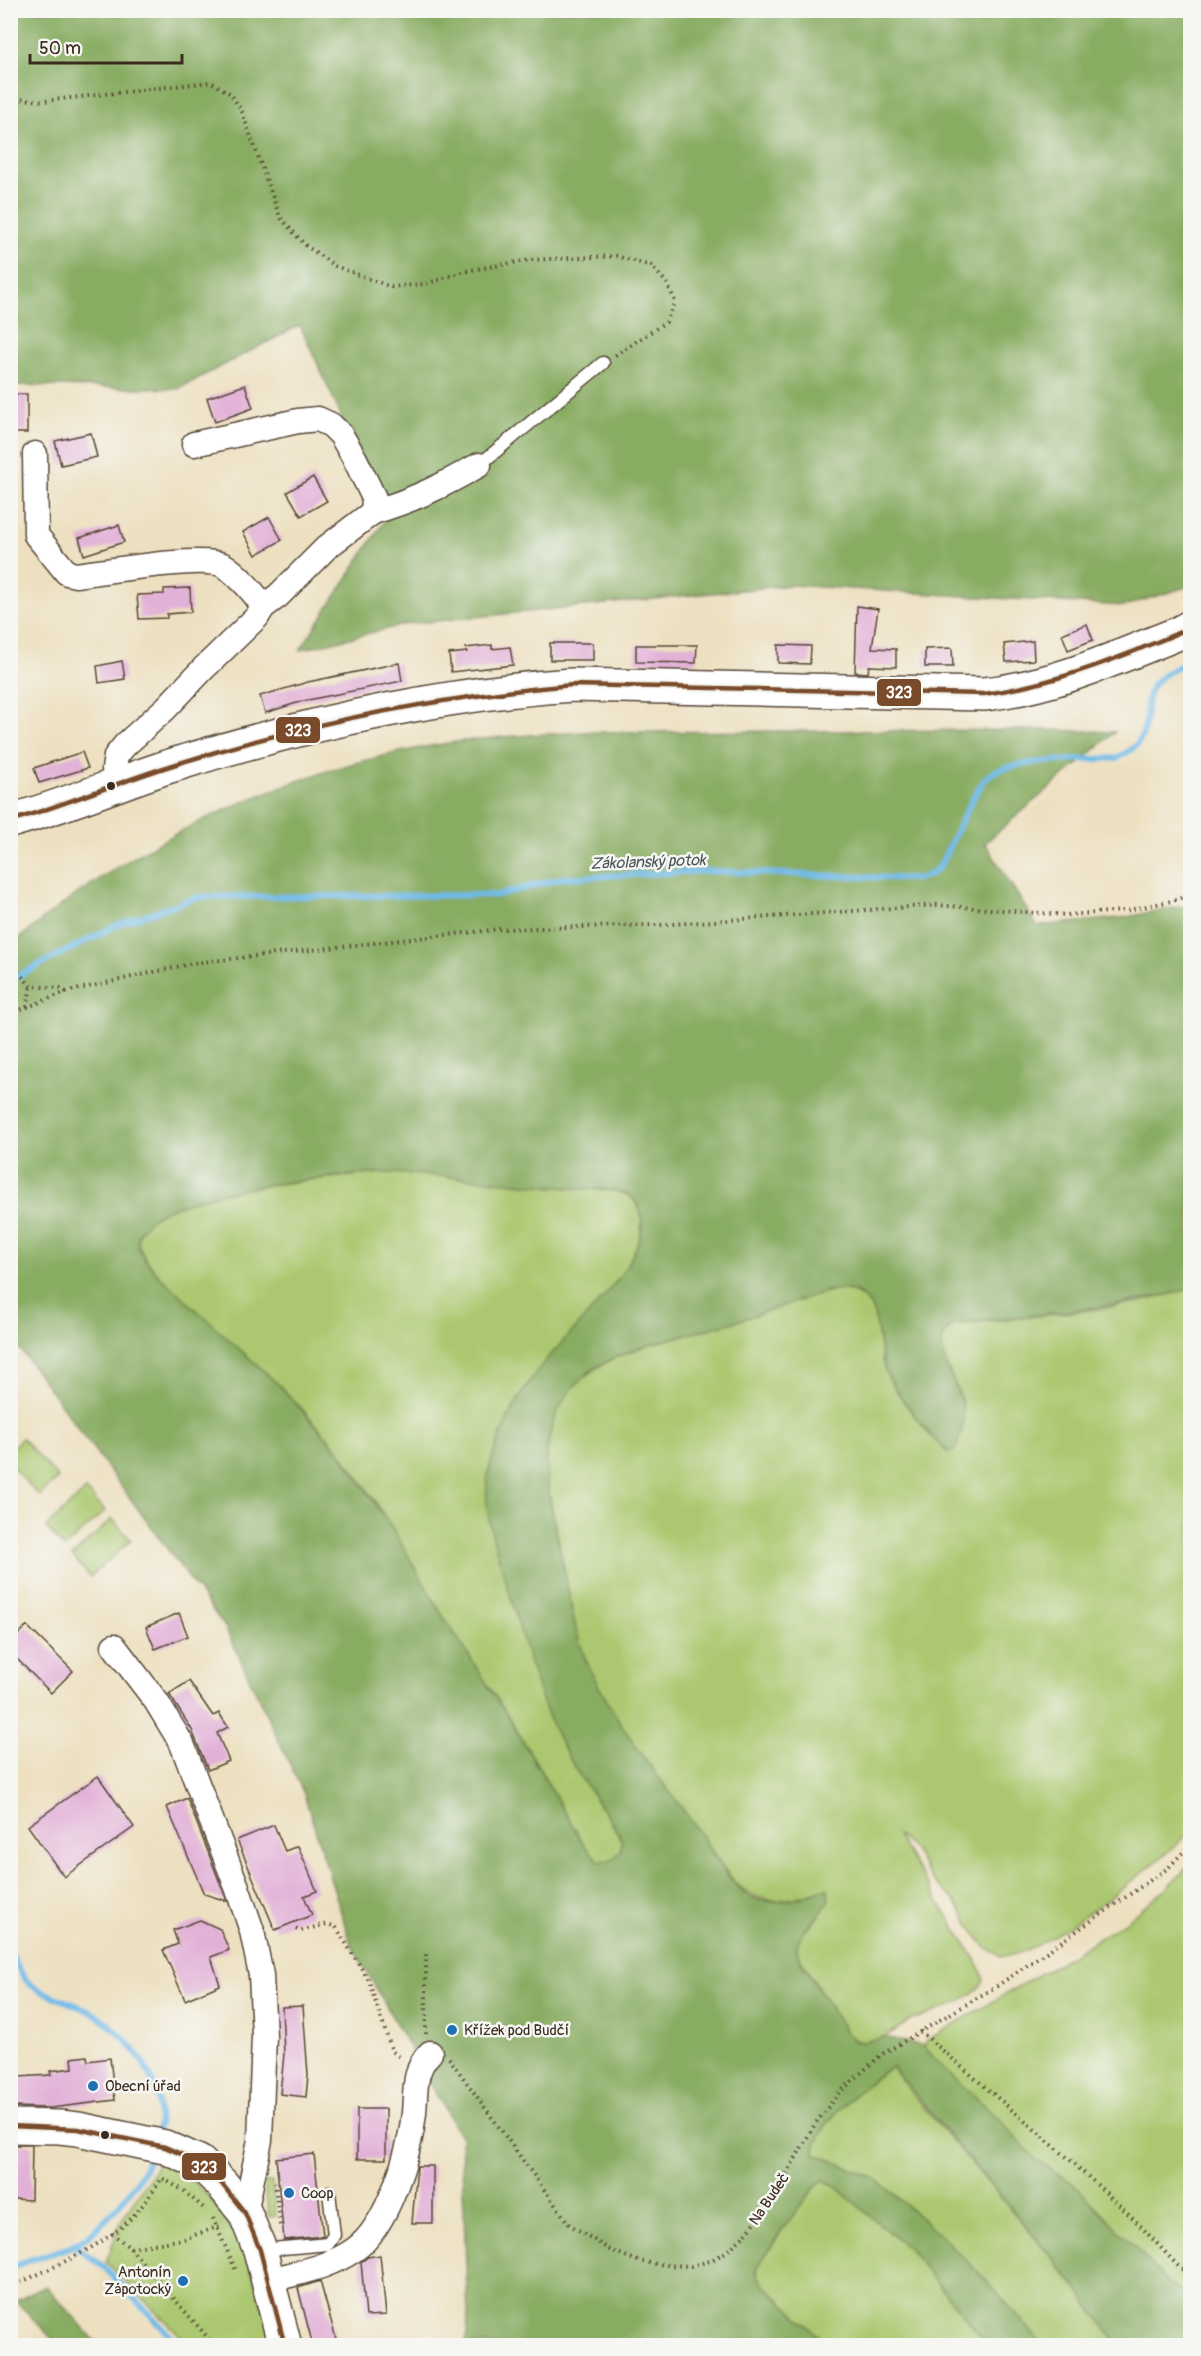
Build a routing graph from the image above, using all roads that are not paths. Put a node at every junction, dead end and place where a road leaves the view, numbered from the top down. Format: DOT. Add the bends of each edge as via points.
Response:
graph roads {
  1 [pos="603,363"];
  2 [pos="194,444"];
  3 [pos="35,454"];
  4 [pos="479,465"];
  5 [pos="373,512"];
  6 [pos="263,607"];
  7 [pos="1191,627"];
  8 [pos="117,785"];
  9 [pos="10,821"];
  10 [pos="114,1647"];
  11 [pos="427,2056"];
  12 [pos="10,2126"];
  13 [pos="329,2192"];
  14 [pos="232,2220"];
  15 [pos="260,2250"];
  16 [pos="253,2280"];
  17 [pos="285,2346"];
  1 -- 4 [label="lane"];
  2 -- 5 [label="street" via="318,420 341,435 356,459 374,498"];
  3 -- 6 [label="street" via="36,535 67,573 199,561 224,565 257,596"];
  4 -- 5 [label="street" via="412,500"];
  5 -- 6 [label="street" via="327,547"];
  6 -- 8 [label="street" via="116,756"];
  7 -- 8 [label="main road" via="1100,665 1012,691 984,694 572,685 514,689 349,717 221,751"];
  8 -- 9 [label="main road"];
  10 -- 14 [label="street" via="156,1701 182,1744 252,1931 261,1975 264,2042 260,2140"];
  11 -- 16 [label="street" via="418,2067 406,2158 374,2230 356,2249 334,2261 306,2272"];
  12 -- 14 [label="main road" via="60,2127 165,2147 199,2162 222,2184"];
  13 -- 15 [label="lane" via="334,2235 328,2244"];
  14 -- 15 [label="main road"];
  15 -- 16 [label="main road"];
  16 -- 17 [label="main road"];
}
